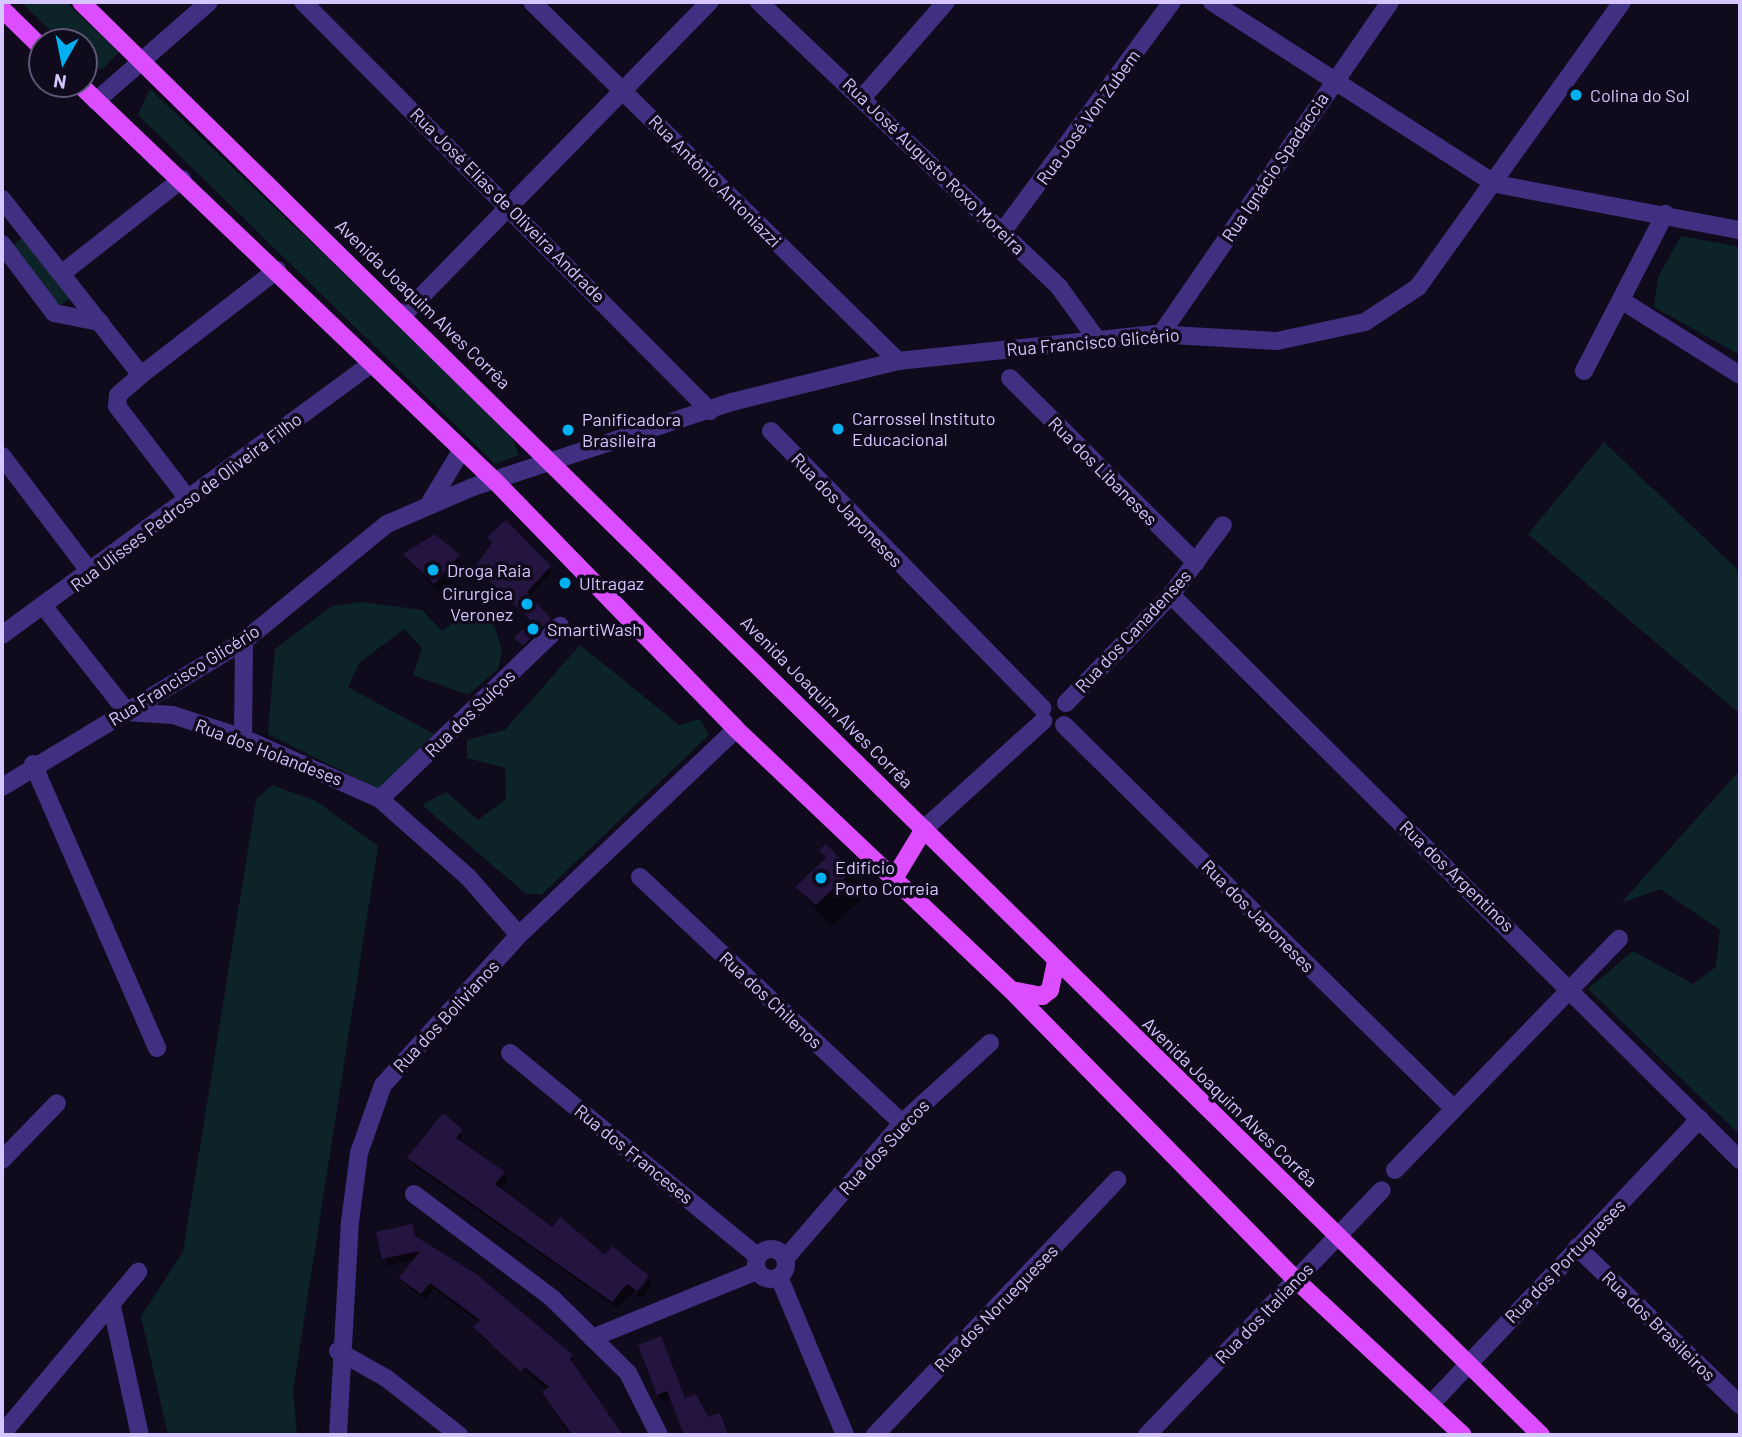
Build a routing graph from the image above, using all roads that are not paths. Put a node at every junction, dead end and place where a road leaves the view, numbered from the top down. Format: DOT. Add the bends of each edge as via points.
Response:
graph roads {
  1 [pos="81,2"];
  2 [pos="209,2"];
  3 [pos="303,2"];
  4 [pos="532,2"];
  5 [pos="710,2"];
  6 [pos="759,2"];
  7 [pos="946,2"];
  8 [pos="1172,2"];
  9 [pos="1212,2"];
  10 [pos="1390,2"];
  11 [pos="1622,2"];
  12 [pos="2,9"];
  13 [pos="28,34"];
  14 [pos="142,60"];
  15 [pos="1333,82"];
  16 [pos="626,94"];
  17 [pos="863,97"];
  18 [pos="93,98"];
  19 [pos="96,101"];
  20 [pos="182,180"];
  21 [pos="1496,184"];
  22 [pos="2,199"];
  23 [pos="512,205"];
  24 [pos="1665,214"];
  25 [pos="1740,230"];
  26 [pos="1003,231"];
  27 [pos="2,244"];
  28 [pos="277,270"];
  29 [pos="65,271"];
  30 [pos="1624,302"];
  31 [pos="403,316"];
  32 [pos="100,322"];
  33 [pos="1161,334"];
  34 [pos="1098,341"];
  35 [pos="898,361"];
  36 [pos="368,366"];
  37 [pos="1584,372"];
  38 [pos="141,375"];
  39 [pos="1740,375"];
  40 [pos="1010,378"];
  41 [pos="710,411"];
  42 [pos="771,431"];
  43 [pos="461,451"];
  44 [pos="2,456"];
  45 [pos="555,460"];
  46 [pos="496,482"];
  47 [pos="188,499"];
  48 [pos="428,506"];
  49 [pos="1223,525"];
  50 [pos="1196,564"];
  51 [pos="90,572"];
  52 [pos="1171,595"];
  53 [pos="44,608"];
  54 [pos="561,626"];
  55 [pos="2,635"];
  56 [pos="244,641"];
  57 [pos="1066,703"];
  58 [pos="127,712"];
  59 [pos="1043,715"];
  60 [pos="1064,725"];
  61 [pos="736,729"];
  62 [pos="243,738"];
  63 [pos="33,764"];
  64 [pos="2,787"];
  65 [pos="380,799"];
  66 [pos="924,829"];
  67 [pos="640,877"];
  68 [pos="895,877"];
  69 [pos="519,935"];
  70 [pos="1619,939"];
  71 [pos="1056,961"];
  72 [pos="1572,988"];
  73 [pos="1011,990"];
  74 [pos="990,1043"];
  75 [pos="157,1048"];
  76 [pos="510,1053"];
  77 [pos="57,1102"];
  78 [pos="1451,1106"];
  79 [pos="1700,1119"];
  80 [pos="902,1123"];
  81 [pos="2,1160"];
  82 [pos="1740,1160"];
  83 [pos="1395,1170"];
  84 [pos="1117,1180"];
  85 [pos="1382,1190"];
  86 [pos="414,1194"];
  87 [pos="1337,1236"];
  88 [pos="1577,1247"];
  89 [pos="786,1259"];
  90 [pos="757,1263"];
  91 [pos="138,1272"];
  92 [pos="779,1277"];
  93 [pos="1297,1281"];
  94 [pos="112,1307"];
  95 [pos="592,1339"];
  96 [pos="338,1351"];
  97 [pos="1467,1363"];
  98 [pos="1431,1404"];
  99 [pos="1740,1405"];
  100 [pos="2,1434"];
  101 [pos="140,1435"];
  102 [pos="338,1435"];
  103 [pos="459,1435"];
  104 [pos="659,1435"];
  105 [pos="845,1435"];
  106 [pos="875,1435"];
  107 [pos="1147,1435"];
  108 [pos="1462,1435"];
  109 [pos="1541,1435"];
  1 -- 14 [label="main road, Avenida Joaquim Alves Corrêa"];
  2 -- 14 [label="street"];
  3 -- 23 [label="street, Rua José Elias de Oliveira Andrade"];
  4 -- 16 [label="street, Rua Antônio Antoniazzi"];
  5 -- 16 [label="street"];
  6 -- 17 [label="street, Rua José Augusto Roxo Moreira"];
  7 -- 17 [label="street"];
  8 -- 26 [label="street, Rua José Von Zubem"];
  9 -- 15 [label="street"];
  10 -- 15 [label="street, Rua Ignácio Spadaccia"];
  11 -- 21 [label="street, Rua Francisco Glicério"];
  12 -- 13 [label="main road"];
  14 -- 19 [label="street"];
  14 -- 31 [label="main road, Avenida Joaquim Alves Corrêa"];
  15 -- 21 [label="street"];
  15 -- 33 [label="street, Rua Ignácio Spadaccia"];
  16 -- 23 [label="street"];
  16 -- 35 [label="street, Rua Antônio Antoniazzi"];
  17 -- 26 [label="street, Rua José Augusto Roxo Moreira"];
  18 -- 19 [label="main road"];
  19 -- 20 [label="main road"];
  20 -- 28 [label="main road"];
  20 -- 29 [label="street"];
  21 -- 24 [label="street"];
  21 -- 33 [label="street, Rua Francisco Glicério" via="1418,287 1364,322 1277,341"];
  22 -- 29 [label="street"];
  23 -- 31 [label="street"];
  23 -- 41 [label="street, Rua José Elias de Oliveira Andrade"];
  24 -- 25 [label="street"];
  24 -- 30 [label="street"];
  26 -- 34 [label="street, Rua José Augusto Roxo Moreira" via="1059,287"];
  27 -- 32 [label="street" via="54,313"];
  28 -- 36 [label="main road"];
  28 -- 38 [label="street"];
  29 -- 32 [label="street"];
  30 -- 37 [label="street"];
  30 -- 39 [label="street"];
  31 -- 45 [label="main road, Avenida Joaquim Alves Corrêa"];
  32 -- 38 [label="street"];
  33 -- 34 [label="street, Rua Francisco Glicério"];
  34 -- 35 [label="street, Rua Francisco Glicério"];
  35 -- 41 [label="street, Rua Francisco Glicério"];
  36 -- 43 [label="main road"];
  36 -- 47 [label="street, Rua Ulisses Pedroso de Oliveira Filho"];
  38 -- 47 [label="street" via="118,394 117,406"];
  40 -- 50 [label="street, Rua dos Libaneses"];
  41 -- 45 [label="street, Rua Francisco Glicério"];
  42 -- 59 [label="street, Rua dos Japoneses"];
  43 -- 46 [label="main road"];
  43 -- 48 [label="street"];
  44 -- 51 [label="street"];
  45 -- 46 [label="street, Rua Francisco Glicério"];
  45 -- 66 [label="main road, Avenida Joaquim Alves Corrêa"];
  46 -- 48 [label="street, Rua Francisco Glicério"];
  46 -- 61 [label="main road"];
  47 -- 51 [label="street, Rua Ulisses Pedroso de Oliveira Filho"];
  48 -- 56 [label="street, Rua Francisco Glicério" via="387,524"];
  49 -- 50 [label="street, Rua dos Canadenses"];
  50 -- 52 [label="street, Rua dos Canadenses"];
  51 -- 53 [label="street, Rua Ulisses Pedroso de Oliveira Filho"];
  52 -- 57 [label="street, Rua dos Canadenses"];
  52 -- 72 [label="street, Rua dos Argentinos"];
  53 -- 55 [label="street, Rua Ulisses Pedroso de Oliveira Filho"];
  53 -- 58 [label="street"];
  54 -- 65 [label="street, Rua dos Suíços"];
  56 -- 58 [label="street, Rua Francisco Glicério"];
  56 -- 62 [label="street"];
  57 -- 59 [label="street" via="1052,699"];
  57 -- 60 [label="street" via="1070,712"];
  58 -- 62 [label="street, Rua dos Holandeses" via="173,715"];
  58 -- 63 [label="street, Rua Francisco Glicério"];
  59 -- 60 [label="street"];
  59 -- 66 [label="street"];
  60 -- 78 [label="street, Rua dos Japoneses"];
  61 -- 68 [label="main road"];
  61 -- 69 [label="street, Rua dos Bolivianos"];
  62 -- 65 [label="street, Rua dos Holandeses"];
  63 -- 64 [label="street, Rua Francisco Glicério"];
  63 -- 75 [label="street"];
  65 -- 69 [label="street, Rua dos Holandeses" via="468,877"];
  66 -- 68 [label="main road"];
  66 -- 71 [label="main road, Avenida Joaquim Alves Corrêa"];
  67 -- 80 [label="street, Rua dos Chilenos"];
  68 -- 73 [label="main road"];
  69 -- 96 [label="street, Rua dos Bolivianos" via="413,1049 370,1112 359,1153"];
  70 -- 72 [label="street"];
  71 -- 73 [label="main road" via="1054,981 1042,996"];
  71 -- 87 [label="main road, Avenida Joaquim Alves Corrêa"];
  72 -- 78 [label="street"];
  72 -- 79 [label="street, Rua dos Argentinos"];
  73 -- 93 [label="main road"];
  74 -- 80 [label="street, Rua dos Suecos"];
  76 -- 90 [label="street, Rua dos Franceses"];
  77 -- 81 [label="street"];
  78 -- 83 [label="street"];
  79 -- 82 [label="street, Rua dos Argentinos"];
  79 -- 88 [label="street, Rua dos Portugueses"];
  80 -- 89 [label="street, Rua dos Suecos"];
  84 -- 106 [label="street, Rua dos Noruegueses"];
  85 -- 87 [label="street, Rua dos Italianos"];
  86 -- 95 [label="street" via="552,1298"];
  87 -- 93 [label="street, Rua dos Italianos"];
  87 -- 97 [label="main road, Avenida Joaquim Alves Corrêa"];
  88 -- 97 [label="street, Rua dos Portugueses"];
  88 -- 99 [label="street, Rua dos Brasileiros"];
  89 -- 90 [label="street" via="775,1249"];
  89 -- 92 [label="street, Rua dos Suecos"];
  90 -- 92 [label="street"];
  90 -- 95 [label="street"];
  91 -- 94 [label="street"];
  92 -- 105 [label="street"];
  93 -- 98 [label="main road"];
  93 -- 107 [label="street, Rua dos Italianos"];
  94 -- 100 [label="street"];
  94 -- 101 [label="street"];
  95 -- 104 [label="street" via="628,1373"];
  96 -- 102 [label="street, Rua dos Bolivianos"];
  96 -- 103 [label="street" via="386,1378"];
  97 -- 98 [label="street, Rua dos Portugueses"];
  97 -- 109 [label="main road, Avenida Joaquim Alves Corrêa"];
  98 -- 108 [label="main road"];
}
